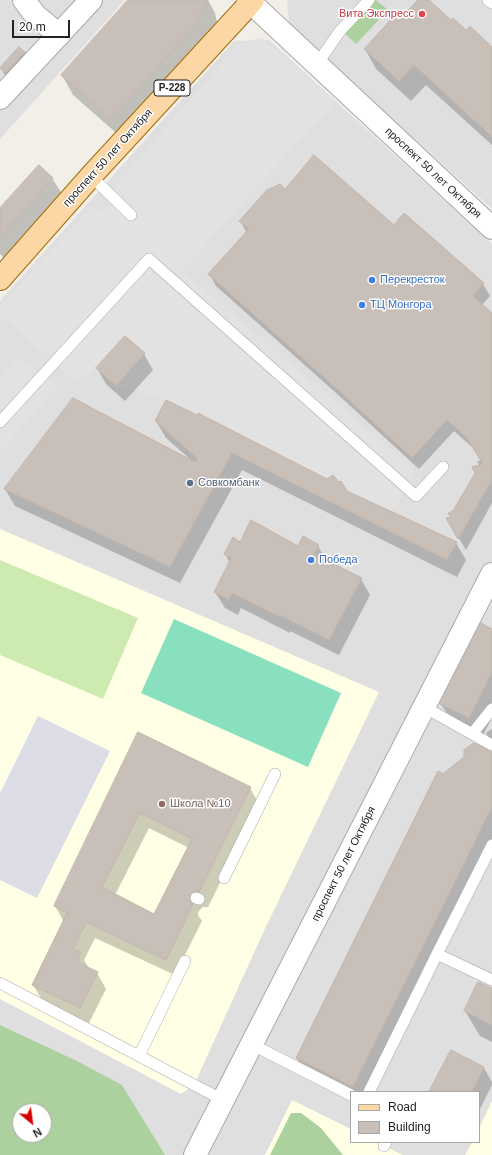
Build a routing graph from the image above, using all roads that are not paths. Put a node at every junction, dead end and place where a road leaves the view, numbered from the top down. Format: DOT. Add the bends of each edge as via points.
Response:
graph roads {
  1 [pos="24,0"];
  2 [pos="91,0"];
  3 [pos="369,0"];
  4 [pos="251,1"];
  5 [pos="59,35"];
  6 [pos="317,64"];
  7 [pos="0,98"];
  8 [pos="91,176"];
  9 [pos="131,215"];
  10 [pos="492,228"];
  11 [pos="0,279"];
  12 [pos="0,422"];
  13 [pos="443,467"];
  14 [pos="492,574"];
  15 [pos="424,707"];
  16 [pos="492,710"];
  17 [pos="472,734"];
  18 [pos="492,745"];
  19 [pos="275,774"];
  20 [pos="492,845"];
  21 [pos="224,878"];
  22 [pos="437,954"];
  23 [pos="185,961"];
  24 [pos="492,980"];
  25 [pos="0,983"];
  26 [pos="251,1044"];
  27 [pos="139,1056"];
  28 [pos="369,1091"];
  29 [pos="350,1094"];
  30 [pos="223,1100"];
  31 [pos="195,1155"];
  1 -- 5 [label="street" via="35,15"];
  2 -- 5 [label="street"];
  3 -- 6 [label="lane" via="340,31"];
  4 -- 6 [label="street, проспект 50 лет Октября"];
  4 -- 8 [label="main road, проспект 50 лет Октября / Р-228"];
  5 -- 7 [label="street"];
  6 -- 10 [label="street, проспект 50 лет Октября"];
  8 -- 9 [label="lane"];
  8 -- 11 [label="main road, проспект 50 лет Октября / Р-228"];
  12 -- 13 [label="lane" via="149,259 416,496"];
  14 -- 15 [label="street, проспект 50 лет Октября"];
  15 -- 17 [label="lane"];
  15 -- 26 [label="street, проспект 50 лет Октября"];
  16 -- 17 [label="lane"];
  17 -- 18 [label="lane"];
  19 -- 21 [label="lane"];
  20 -- 22 [label="lane"];
  22 -- 24 [label="lane"];
  22 -- 28 [label="lane"];
  23 -- 27 [label="lane"];
  25 -- 27 [label="lane"];
  26 -- 29 [label="lane"];
  26 -- 30 [label="street, проспект 50 лет Октября"];
  27 -- 30 [label="lane"];
  30 -- 31 [label="street, проспект 50 лет Октября"];
}
